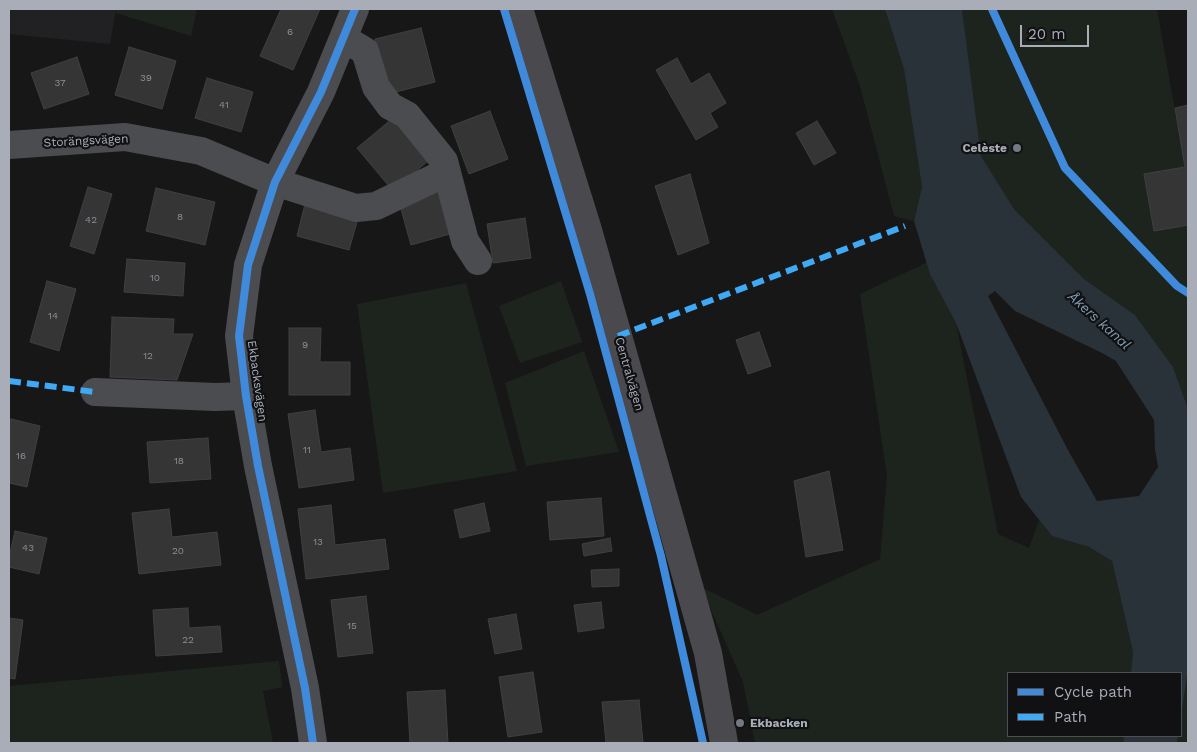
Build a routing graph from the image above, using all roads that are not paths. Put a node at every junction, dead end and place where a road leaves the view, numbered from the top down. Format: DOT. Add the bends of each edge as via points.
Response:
graph roads {
  1 [pos="354,9"];
  2 [pos="520,9"];
  3 [pos="343,38"];
  4 [pos="9,145"];
  5 [pos="447,172"];
  6 [pos="275,182"];
  7 [pos="478,261"];
  8 [pos="96,392"];
  9 [pos="246,396"];
  10 [pos="313,743"];
  11 [pos="724,743"];
  1 -- 3 [label="street, Ekbacksvägen"];
  2 -- 11 [label="street, Centralvägen" via="588,230 706,644"];
  3 -- 5 [label="street" via="365,52 376,87 390,106 407,115 444,161"];
  3 -- 6 [label="street, Ekbacksvägen" via="321,92"];
  4 -- 6 [label="street, Storängsvägen" via="125,137 201,151"];
  5 -- 6 [label="street" via="376,206 356,208"];
  5 -- 7 [label="street" via="465,240"];
  6 -- 9 [label="street, Ekbacksvägen" via="248,265 239,336"];
  8 -- 9 [label="street, Ekbacksvägen"];
  9 -- 10 [label="street, Ekbacksvägen" via="305,688"];
}
